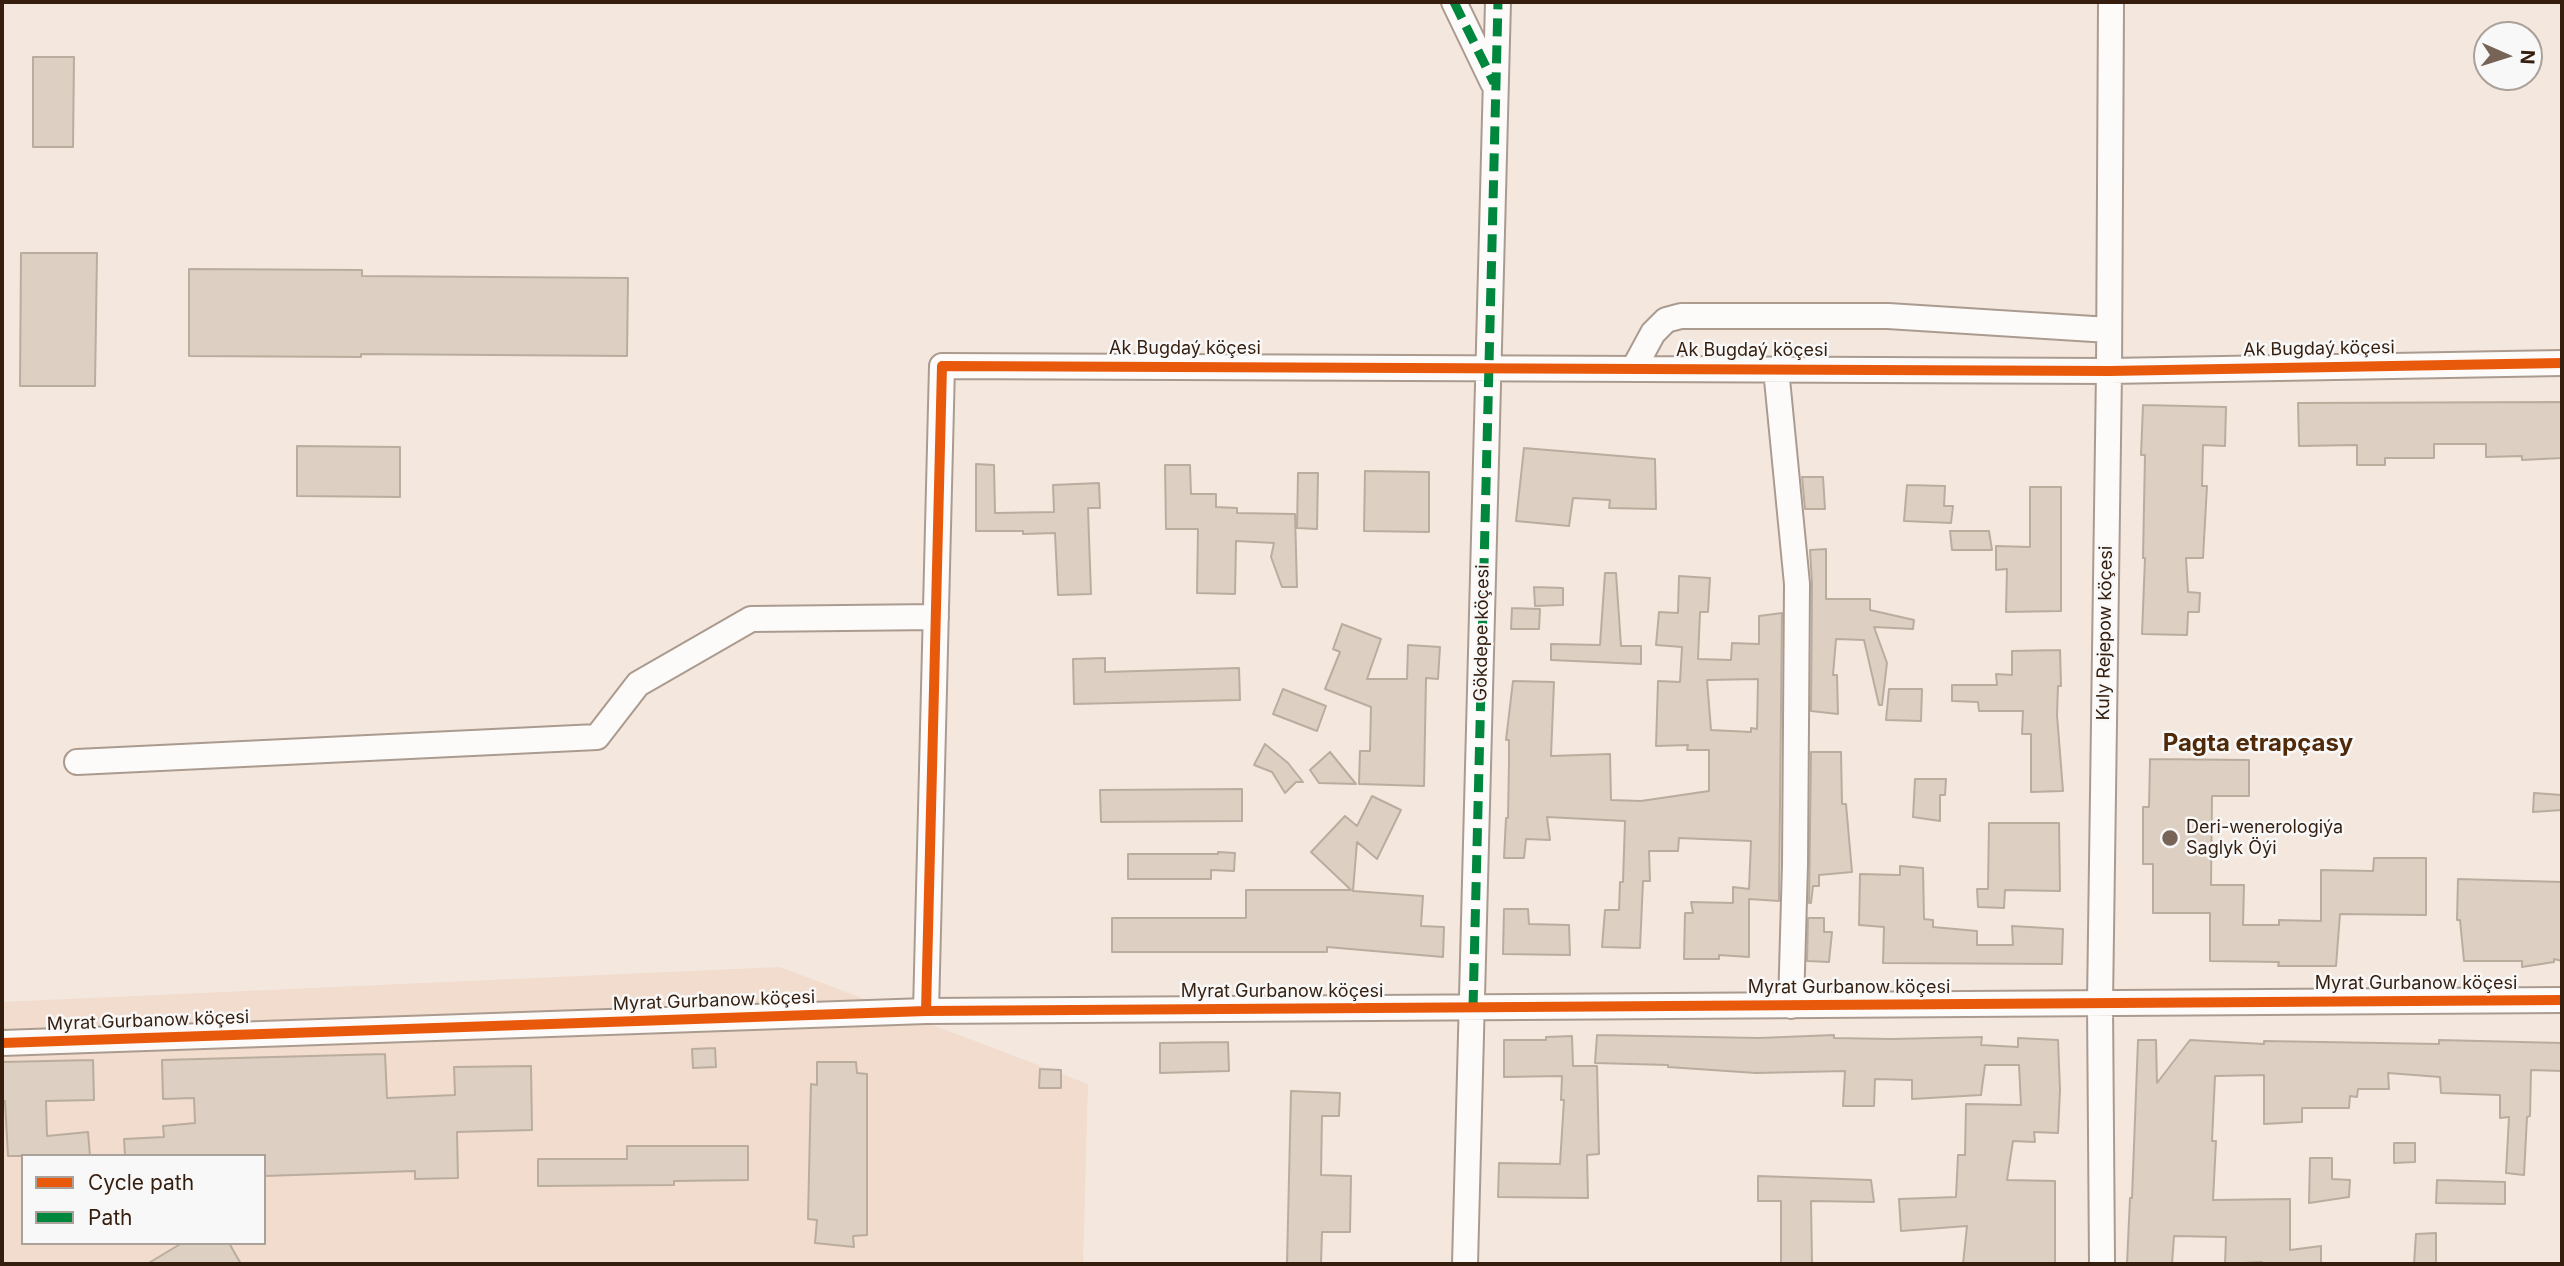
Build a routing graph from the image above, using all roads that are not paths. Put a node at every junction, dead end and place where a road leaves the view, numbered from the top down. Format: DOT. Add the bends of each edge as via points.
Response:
graph roads {
  1 [pos="1454,2"];
  2 [pos="1498,2"];
  3 [pos="2112,2"];
  4 [pos="1495,86"];
  5 [pos="2109,330"];
  6 [pos="2562,363"];
  7 [pos="1488,368"];
  8 [pos="1634,368"];
  9 [pos="1776,369"];
  10 [pos="2109,370"];
  11 [pos="936,617"];
  12 [pos="77,762"];
  13 [pos="2562,1000"];
  14 [pos="2100,1003"];
  15 [pos="1791,1006"];
  16 [pos="1473,1008"];
  17 [pos="926,1011"];
  18 [pos="2,1044"];
  19 [pos="1465,1264"];
  20 [pos="2102,1264"];
  1 -- 4 [label="street"];
  2 -- 4 [label="street, Gökdepe köçesi"];
  3 -- 5 [label="street, Kuly Rejepow köçesi"];
  4 -- 7 [label="street, Gökdepe köçesi"];
  5 -- 8 [label="street" via="1888,316 1681,316 1666,320 1653,333"];
  5 -- 10 [label="street, Kuly Rejepow köçesi"];
  6 -- 10 [label="street, Ak Bugdaý köçesi"];
  7 -- 8 [label="street, Ak Bugdaý köçesi"];
  7 -- 11 [label="street, Ak Bugdaý köçesi" via="942,366"];
  7 -- 16 [label="street, Gökdepe köçesi"];
  8 -- 9 [label="street, Ak Bugdaý köçesi"];
  9 -- 10 [label="street, Ak Bugdaý köçesi"];
  9 -- 15 [label="street" via="1797,584"];
  10 -- 14 [label="street, Kuly Rejepow köçesi"];
  11 -- 12 [label="street" via="751,619 638,684 597,737"];
  11 -- 17 [label="street"];
  13 -- 14 [label="street, Myrat Gurbanow köçesi"];
  14 -- 15 [label="street, Myrat Gurbanow köçesi"];
  14 -- 20 [label="street, Kuly Rejepow köçesi"];
  15 -- 16 [label="street, Myrat Gurbanow köçesi"];
  16 -- 17 [label="street, Myrat Gurbanow köçesi"];
  16 -- 19 [label="street, Gökdepe köçesi"];
  17 -- 18 [label="street, Myrat Gurbanow köçesi"];
}
